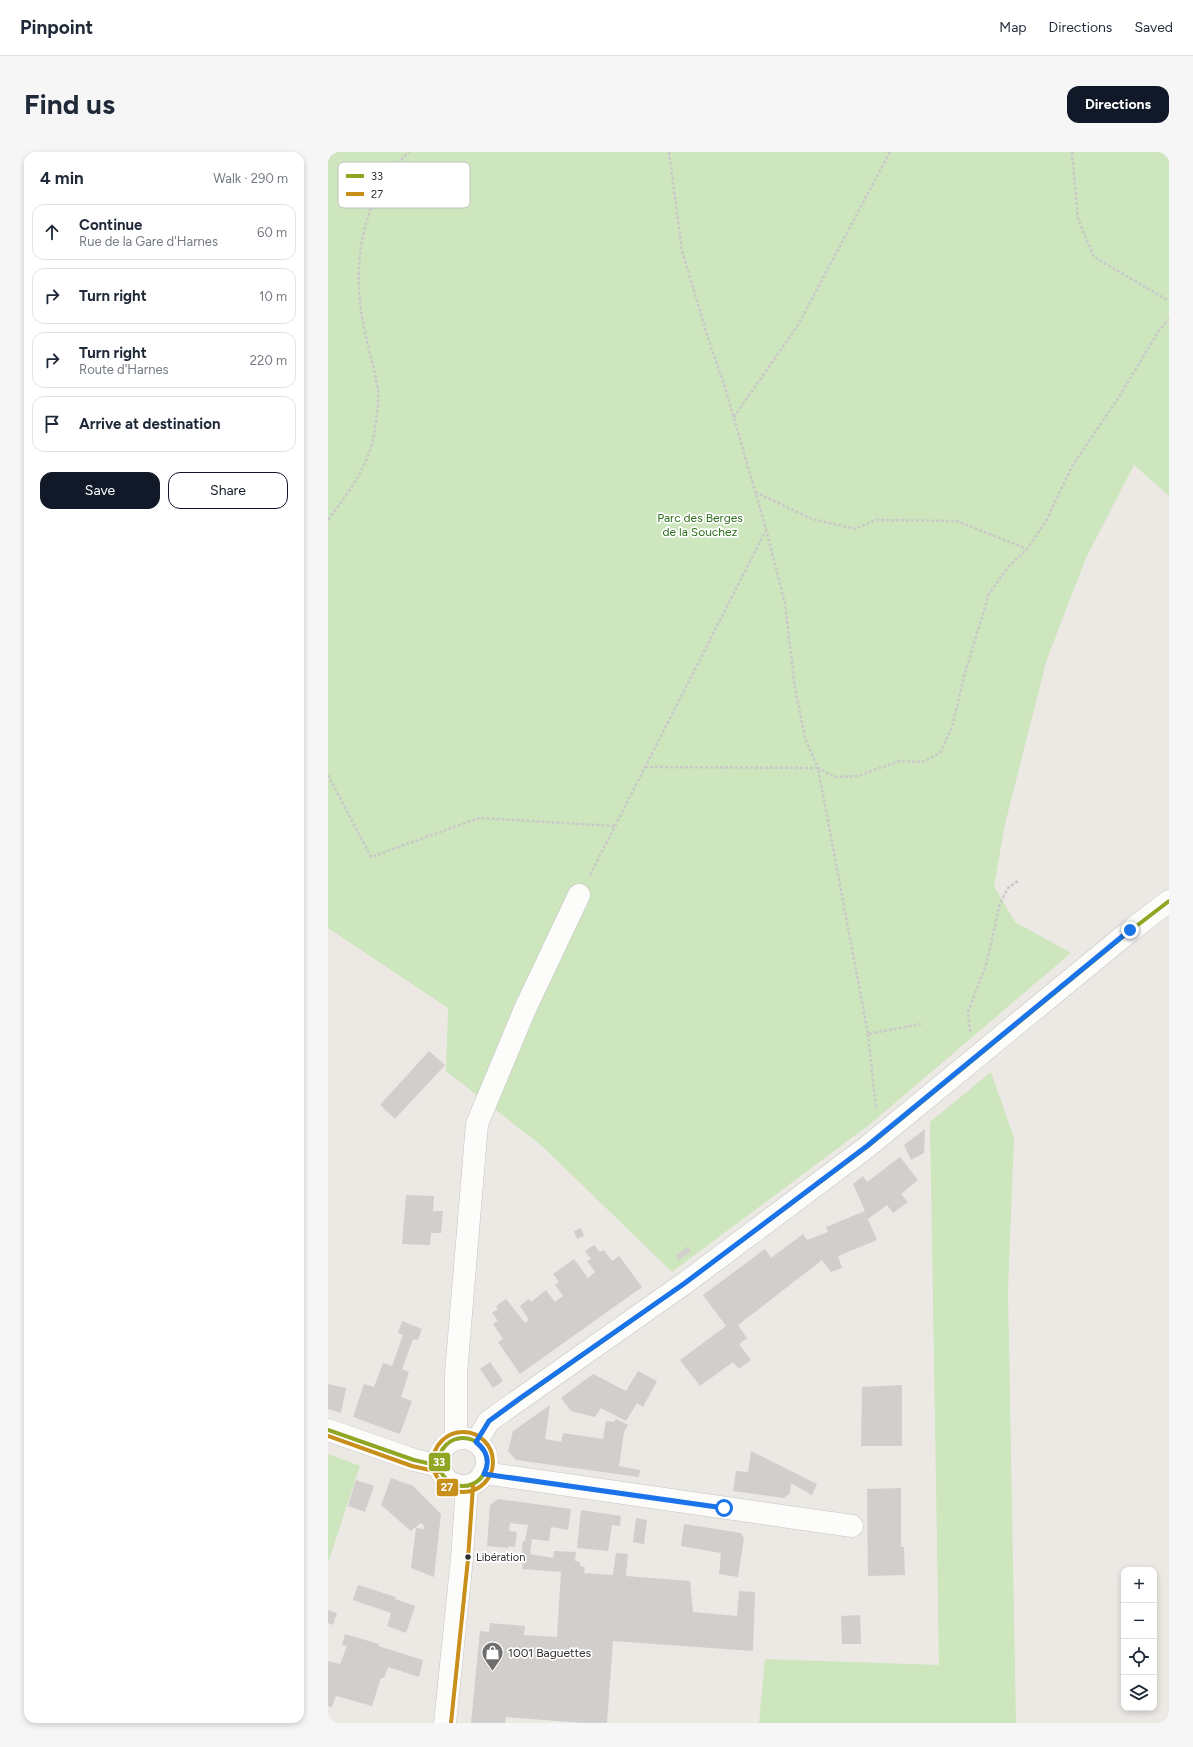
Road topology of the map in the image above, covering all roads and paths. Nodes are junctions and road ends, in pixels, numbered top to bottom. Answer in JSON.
{"nodes":[{"id":1,"x":409,"y":152,"type":"edge"},
{"id":2,"x":669,"y":152,"type":"edge"},
{"id":3,"x":890,"y":152,"type":"edge"},
{"id":4,"x":1072,"y":152,"type":"edge"},
{"id":5,"x":399,"y":162,"type":"edge"},
{"id":6,"x":372,"y":208,"type":"edge"},
{"id":7,"x":1169,"y":301,"type":"edge"},
{"id":8,"x":1169,"y":319,"type":"edge"},
{"id":9,"x":734,"y":417,"type":"junction"},
{"id":10,"x":755,"y":492,"type":"junction"},
{"id":11,"x":328,"y":520,"type":"edge"},
{"id":12,"x":766,"y":529,"type":"junction"},
{"id":13,"x":1027,"y":549,"type":"junction"},
{"id":14,"x":645,"y":767,"type":"junction"},
{"id":15,"x":818,"y":768,"type":"junction"},
{"id":16,"x":328,"y":775,"type":"edge"},
{"id":17,"x":615,"y":826,"type":"junction"},
{"id":18,"x":1018,"y":880,"type":"dead end"},
{"id":19,"x":579,"y":895,"type":"joint"},
{"id":20,"x":1169,"y":901,"type":"edge"},
{"id":21,"x":921,"y":1024,"type":"dead end"},
{"id":22,"x":868,"y":1034,"type":"junction"},
{"id":23,"x":976,"y":1058,"type":"junction"},
{"id":24,"x":879,"y":1136,"type":"junction"},
{"id":25,"x":328,"y":1430,"type":"edge"},
{"id":26,"x":466,"y":1441,"type":"junction"},
{"id":27,"x":440,"y":1466,"type":"junction"},
{"id":28,"x":476,"y":1480,"type":"junction"},
{"id":29,"x":852,"y":1526,"type":"dead end"},
{"id":30,"x":445,"y":1723,"type":"edge"}],
"edges":[{"from":1,"to":5,"type":"path"},
{"from":2,"to":9,"type":"path"},
{"from":3,"to":9,"type":"path"},
{"from":4,"to":7,"type":"path"},
{"from":6,"to":11,"type":"path"},
{"from":8,"to":13,"type":"path"},
{"from":9,"to":10,"type":"path"},
{"from":10,"to":12,"type":"path"},
{"from":10,"to":13,"type":"path"},
{"from":12,"to":14,"type":"path"},
{"from":12,"to":15,"type":"path"},
{"from":13,"to":15,"type":"path"},
{"from":14,"to":15,"type":"path"},
{"from":14,"to":17,"type":"path"},
{"from":15,"to":22,"type":"path"},
{"from":16,"to":17,"type":"path"},
{"from":17,"to":19,"type":"path"},
{"from":18,"to":23,"type":"path"},
{"from":19,"to":26,"type":"main road"},
{"from":20,"to":23,"type":"main road"},
{"from":21,"to":22,"type":"path"},
{"from":22,"to":24,"type":"path"},
{"from":23,"to":24,"type":"main road"},
{"from":24,"to":26,"type":"main road"},
{"from":25,"to":27,"type":"main road"},
{"from":26,"to":27,"type":"main road"},
{"from":26,"to":28,"type":"main road"},
{"from":27,"to":28,"type":"main road"},
{"from":28,"to":29,"type":"main road"},
{"from":28,"to":30,"type":"main road"}]}
